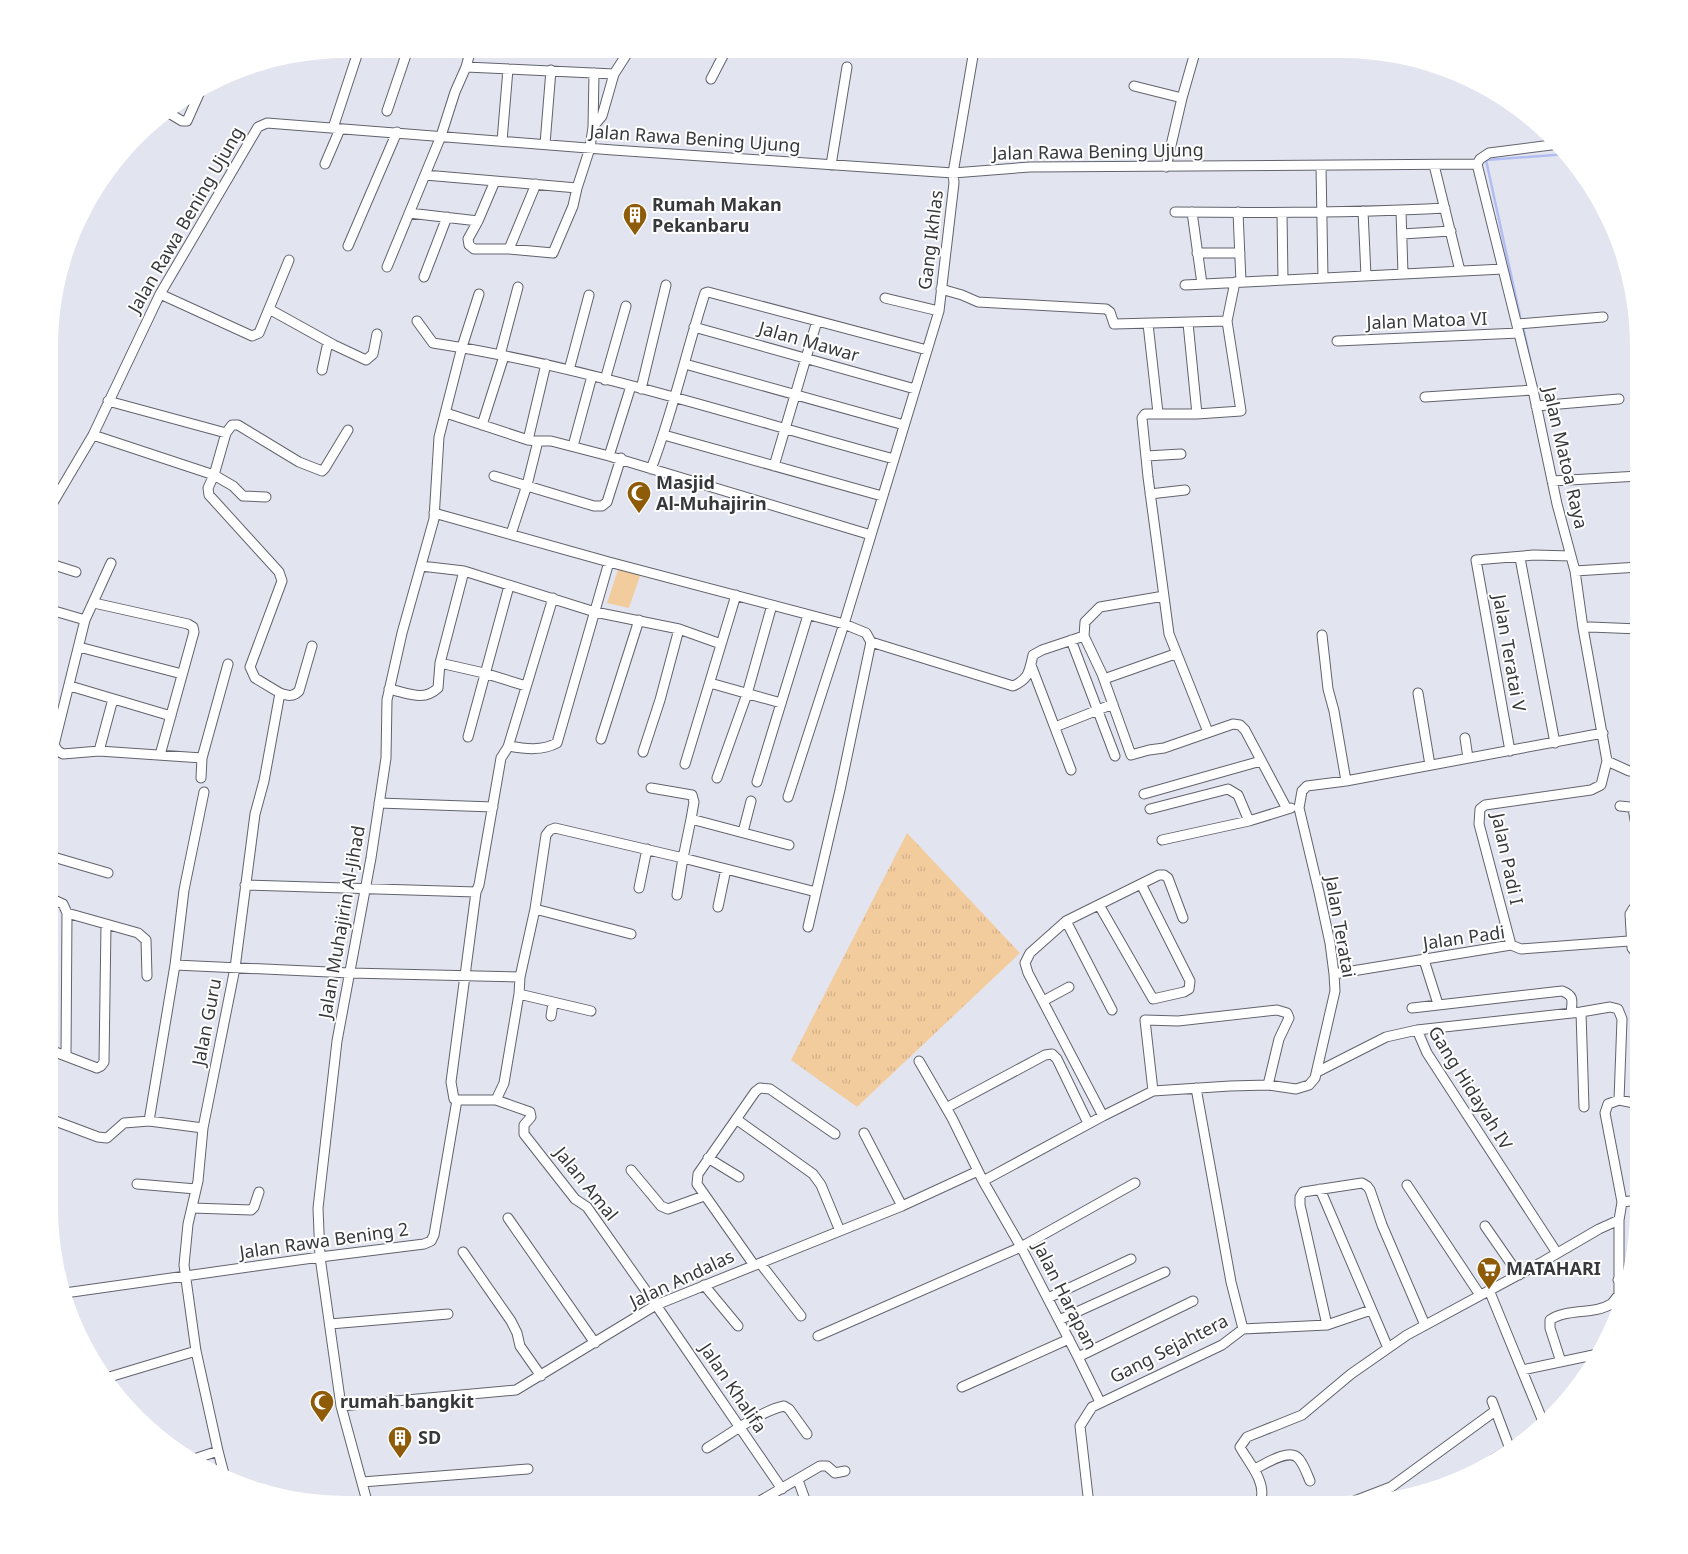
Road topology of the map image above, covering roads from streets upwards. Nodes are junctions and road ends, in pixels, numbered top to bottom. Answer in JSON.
{"nodes":[{"id":1,"x":356,"y":58,"type":"edge"},
{"id":2,"x":405,"y":58,"type":"edge"},
{"id":3,"x":468,"y":58,"type":"edge"},
{"id":4,"x":624,"y":58,"type":"edge"},
{"id":5,"x":721,"y":58,"type":"edge"},
{"id":6,"x":973,"y":58,"type":"edge"},
{"id":7,"x":1191,"y":58,"type":"edge"},
{"id":8,"x":466,"y":67,"type":"junction"},
{"id":9,"x":847,"y":67,"type":"dead end"},
{"id":10,"x":508,"y":69,"type":"junction"},
{"id":11,"x":550,"y":70,"type":"junction"},
{"id":12,"x":594,"y":73,"type":"junction"},
{"id":13,"x":614,"y":74,"type":"junction"},
{"id":14,"x":711,"y":79,"type":"dead end"},
{"id":15,"x":1134,"y":86,"type":"dead end"},
{"id":16,"x":198,"y":98,"type":"edge"},
{"id":17,"x":1182,"y":98,"type":"junction"},
{"id":18,"x":387,"y":111,"type":"dead end"},
{"id":19,"x":173,"y":115,"type":"edge"},
{"id":20,"x":593,"y":127,"type":"junction"},
{"id":21,"x":336,"y":128,"type":"junction"},
{"id":22,"x":397,"y":132,"type":"junction"},
{"id":23,"x":441,"y":136,"type":"junction"},
{"id":24,"x":502,"y":141,"type":"junction"},
{"id":25,"x":545,"y":144,"type":"junction"},
{"id":26,"x":1549,"y":145,"type":"edge"},
{"id":27,"x":590,"y":148,"type":"junction"},
{"id":28,"x":325,"y":164,"type":"dead end"},
{"id":29,"x":1434,"y":164,"type":"junction"},
{"id":30,"x":1477,"y":164,"type":"junction"},
{"id":31,"x":831,"y":165,"type":"junction"},
{"id":32,"x":1321,"y":166,"type":"junction"},
{"id":33,"x":1166,"y":167,"type":"junction"},
{"id":34,"x":953,"y":173,"type":"junction"},
{"id":35,"x":425,"y":175,"type":"junction"},
{"id":36,"x":494,"y":181,"type":"junction"},
{"id":37,"x":536,"y":184,"type":"junction"},
{"id":38,"x":577,"y":188,"type":"junction"},
{"id":39,"x":1445,"y":208,"type":"junction"},
{"id":40,"x":1362,"y":211,"type":"junction"},
{"id":41,"x":1401,"y":211,"type":"junction"},
{"id":42,"x":1175,"y":212,"type":"dead end"},
{"id":43,"x":1192,"y":212,"type":"junction"},
{"id":44,"x":1238,"y":212,"type":"junction"},
{"id":45,"x":1322,"y":212,"type":"junction"},
{"id":46,"x":409,"y":213,"type":"junction"},
{"id":47,"x":1282,"y":213,"type":"junction"},
{"id":48,"x":447,"y":217,"type":"junction"},
{"id":49,"x":478,"y":221,"type":"junction"},
{"id":50,"x":1451,"y":232,"type":"junction"},
{"id":51,"x":1402,"y":234,"type":"junction"},
{"id":52,"x":348,"y":246,"type":"dead end"},
{"id":53,"x":509,"y":249,"type":"junction"},
{"id":54,"x":1197,"y":253,"type":"junction"},
{"id":55,"x":1240,"y":253,"type":"junction"},
{"id":56,"x":288,"y":260,"type":"dead end"},
{"id":57,"x":387,"y":267,"type":"dead end"},
{"id":58,"x":1503,"y":269,"type":"junction"},
{"id":59,"x":1460,"y":271,"type":"junction"},
{"id":60,"x":1403,"y":274,"type":"junction"},
{"id":61,"x":1366,"y":276,"type":"junction"},
{"id":62,"x":424,"y":277,"type":"dead end"},
{"id":63,"x":1323,"y":278,"type":"junction"},
{"id":64,"x":1283,"y":280,"type":"junction"},
{"id":65,"x":1238,"y":282,"type":"junction"},
{"id":66,"x":1202,"y":284,"type":"junction"},
{"id":67,"x":1186,"y":285,"type":"dead end"},
{"id":68,"x":666,"y":286,"type":"dead end"},
{"id":69,"x":518,"y":287,"type":"dead end"},
{"id":70,"x":941,"y":289,"type":"junction"},
{"id":71,"x":160,"y":294,"type":"junction"},
{"id":72,"x":479,"y":294,"type":"dead end"},
{"id":73,"x":589,"y":295,"type":"dead end"},
{"id":74,"x":885,"y":298,"type":"dead end"},
{"id":75,"x":626,"y":306,"type":"dead end"},
{"id":76,"x":269,"y":309,"type":"junction"},
{"id":77,"x":939,"y":311,"type":"junction"},
{"id":78,"x":1603,"y":317,"type":"dead end"},
{"id":79,"x":416,"y":321,"type":"dead end"},
{"id":80,"x":817,"y":321,"type":"junction"},
{"id":81,"x":1227,"y":321,"type":"junction"},
{"id":82,"x":1188,"y":323,"type":"junction"},
{"id":83,"x":1148,"y":324,"type":"junction"},
{"id":84,"x":694,"y":327,"type":"junction"},
{"id":85,"x":1518,"y":329,"type":"junction"},
{"id":86,"x":377,"y":334,"type":"dead end"},
{"id":87,"x":1337,"y":341,"type":"dead end"},
{"id":88,"x":328,"y":342,"type":"junction"},
{"id":89,"x":462,"y":347,"type":"junction"},
{"id":90,"x":927,"y":350,"type":"junction"},
{"id":91,"x":502,"y":356,"type":"junction"},
{"id":92,"x":806,"y":358,"type":"junction"},
{"id":93,"x":546,"y":364,"type":"junction"},
{"id":94,"x":685,"y":364,"type":"junction"},
{"id":95,"x":322,"y":370,"type":"dead end"},
{"id":96,"x":569,"y":370,"type":"junction"},
{"id":97,"x":592,"y":376,"type":"junction"},
{"id":98,"x":605,"y":380,"type":"junction"},
{"id":99,"x":630,"y":386,"type":"junction"},
{"id":100,"x":641,"y":389,"type":"junction"},
{"id":101,"x":915,"y":389,"type":"junction"},
{"id":102,"x":1533,"y":390,"type":"junction"},
{"id":103,"x":795,"y":394,"type":"junction"},
{"id":104,"x":674,"y":397,"type":"junction"},
{"id":105,"x":1425,"y":397,"type":"dead end"},
{"id":106,"x":1619,"y":399,"type":"dead end"},
{"id":107,"x":108,"y":401,"type":"junction"},
{"id":108,"x":1536,"y":406,"type":"junction"},
{"id":109,"x":446,"y":413,"type":"junction"},
{"id":110,"x":1158,"y":413,"type":"junction"},
{"id":111,"x":1197,"y":414,"type":"junction"},
{"id":112,"x":482,"y":425,"type":"junction"},
{"id":113,"x":904,"y":425,"type":"junction"},
{"id":114,"x":348,"y":430,"type":"dead end"},
{"id":115,"x":785,"y":430,"type":"junction"},
{"id":116,"x":226,"y":433,"type":"junction"},
{"id":117,"x":93,"y":435,"type":"junction"},
{"id":118,"x":664,"y":435,"type":"junction"},
{"id":119,"x":528,"y":440,"type":"junction"},
{"id":120,"x":538,"y":441,"type":"junction"},
{"id":121,"x":573,"y":446,"type":"junction"},
{"id":122,"x":1181,"y":454,"type":"dead end"},
{"id":123,"x":609,"y":456,"type":"junction"},
{"id":124,"x":1146,"y":456,"type":"junction"},
{"id":125,"x":621,"y":458,"type":"junction"},
{"id":126,"x":894,"y":459,"type":"junction"},
{"id":127,"x":774,"y":466,"type":"junction"},
{"id":128,"x":651,"y":469,"type":"junction"},
{"id":129,"x":214,"y":475,"type":"junction"},
{"id":130,"x":494,"y":476,"type":"dead end"},
{"id":131,"x":1630,"y":477,"type":"edge"},
{"id":132,"x":1552,"y":481,"type":"junction"},
{"id":133,"x":527,"y":485,"type":"junction"},
{"id":134,"x":1185,"y":490,"type":"dead end"},
{"id":135,"x":58,"y":494,"type":"edge"},
{"id":136,"x":1150,"y":494,"type":"junction"},
{"id":137,"x":882,"y":496,"type":"junction"},
{"id":138,"x":266,"y":497,"type":"dead end"},
{"id":139,"x":434,"y":513,"type":"junction"},
{"id":140,"x":511,"y":534,"type":"junction"},
{"id":141,"x":871,"y":535,"type":"junction"},
{"id":142,"x":1571,"y":556,"type":"junction"},
{"id":143,"x":1520,"y":558,"type":"junction"},
{"id":144,"x":609,"y":562,"type":"junction"},
{"id":145,"x":111,"y":563,"type":"dead end"},
{"id":146,"x":58,"y":566,"type":"edge"},
{"id":147,"x":421,"y":566,"type":"junction"},
{"id":148,"x":1630,"y":567,"type":"edge"},
{"id":149,"x":464,"y":571,"type":"junction"},
{"id":150,"x":1574,"y":571,"type":"junction"},
{"id":151,"x":76,"y":572,"type":"dead end"},
{"id":152,"x":509,"y":586,"type":"junction"},
{"id":153,"x":736,"y":595,"type":"junction"},
{"id":154,"x":1164,"y":596,"type":"junction"},
{"id":155,"x":553,"y":598,"type":"junction"},
{"id":156,"x":94,"y":603,"type":"junction"},
{"id":157,"x":772,"y":605,"type":"junction"},
{"id":158,"x":58,"y":612,"type":"edge"},
{"id":159,"x":595,"y":612,"type":"junction"},
{"id":160,"x":808,"y":615,"type":"junction"},
{"id":161,"x":85,"y":620,"type":"junction"},
{"id":162,"x":639,"y":620,"type":"junction"},
{"id":163,"x":844,"y":624,"type":"junction"},
{"id":164,"x":1583,"y":628,"type":"junction"},
{"id":165,"x":1630,"y":628,"type":"edge"},
{"id":166,"x":679,"y":629,"type":"junction"},
{"id":167,"x":1322,"y":635,"type":"dead end"},
{"id":168,"x":1084,"y":636,"type":"junction"},
{"id":169,"x":1071,"y":640,"type":"junction"},
{"id":170,"x":871,"y":642,"type":"junction"},
{"id":171,"x":721,"y":644,"type":"junction"},
{"id":172,"x":312,"y":646,"type":"dead end"},
{"id":173,"x":79,"y":647,"type":"junction"},
{"id":174,"x":1175,"y":654,"type":"junction"},
{"id":175,"x":440,"y":663,"type":"junction"},
{"id":176,"x":228,"y":664,"type":"dead end"},
{"id":177,"x":1030,"y":665,"type":"junction"},
{"id":178,"x":484,"y":673,"type":"junction"},
{"id":179,"x":182,"y":674,"type":"junction"},
{"id":180,"x":1104,"y":679,"type":"junction"},
{"id":181,"x":710,"y":683,"type":"junction"},
{"id":182,"x":70,"y":686,"type":"junction"},
{"id":183,"x":526,"y":686,"type":"junction"},
{"id":184,"x":389,"y":689,"type":"junction"},
{"id":185,"x":280,"y":693,"type":"junction"},
{"id":186,"x":1418,"y":693,"type":"dead end"},
{"id":187,"x":747,"y":694,"type":"junction"},
{"id":188,"x":113,"y":699,"type":"junction"},
{"id":189,"x":781,"y":703,"type":"junction"},
{"id":190,"x":1113,"y":704,"type":"junction"},
{"id":191,"x":1098,"y":710,"type":"junction"},
{"id":192,"x":171,"y":716,"type":"junction"},
{"id":193,"x":1055,"y":727,"type":"junction"},
{"id":194,"x":58,"y":730,"type":"edge"},
{"id":195,"x":1208,"y":732,"type":"junction"},
{"id":196,"x":1603,"y":733,"type":"junction"},
{"id":197,"x":468,"y":737,"type":"dead end"},
{"id":198,"x":1465,"y":738,"type":"dead end"},
{"id":199,"x":601,"y":739,"type":"dead end"},
{"id":200,"x":1554,"y":743,"type":"junction"},
{"id":201,"x":509,"y":746,"type":"junction"},
{"id":202,"x":58,"y":751,"type":"edge"},
{"id":203,"x":99,"y":751,"type":"junction"},
{"id":204,"x":1510,"y":751,"type":"junction"},
{"id":205,"x":644,"y":752,"type":"dead end"},
{"id":206,"x":160,"y":755,"type":"junction"},
{"id":207,"x":1115,"y":756,"type":"dead end"},
{"id":208,"x":202,"y":758,"type":"junction"},
{"id":209,"x":1468,"y":758,"type":"junction"},
{"id":210,"x":1261,"y":761,"type":"junction"},
{"id":211,"x":1607,"y":761,"type":"junction"},
{"id":212,"x":685,"y":764,"type":"dead end"},
{"id":213,"x":1430,"y":765,"type":"junction"},
{"id":214,"x":1071,"y":770,"type":"dead end"},
{"id":215,"x":1630,"y":771,"type":"edge"},
{"id":216,"x":201,"y":778,"type":"dead end"},
{"id":217,"x":717,"y":778,"type":"dead end"},
{"id":218,"x":1346,"y":781,"type":"junction"},
{"id":219,"x":757,"y":782,"type":"dead end"},
{"id":220,"x":651,"y":788,"type":"dead end"},
{"id":221,"x":204,"y":792,"type":"dead end"},
{"id":222,"x":1144,"y":794,"type":"dead end"},
{"id":223,"x":788,"y":797,"type":"dead end"},
{"id":224,"x":751,"y":802,"type":"dead end"},
{"id":225,"x":379,"y":803,"type":"junction"},
{"id":226,"x":493,"y":806,"type":"junction"},
{"id":227,"x":1620,"y":806,"type":"dead end"},
{"id":228,"x":1630,"y":807,"type":"edge"},
{"id":229,"x":1298,"y":808,"type":"junction"},
{"id":230,"x":1150,"y":809,"type":"dead end"},
{"id":231,"x":1287,"y":809,"type":"junction"},
{"id":232,"x":691,"y":819,"type":"junction"},
{"id":233,"x":1248,"y":821,"type":"junction"},
{"id":234,"x":743,"y":832,"type":"junction"},
{"id":235,"x":1162,"y":840,"type":"dead end"},
{"id":236,"x":789,"y":845,"type":"dead end"},
{"id":237,"x":648,"y":849,"type":"junction"},
{"id":238,"x":58,"y":858,"type":"edge"},
{"id":239,"x":683,"y":858,"type":"junction"},
{"id":240,"x":726,"y":869,"type":"junction"},
{"id":241,"x":108,"y":873,"type":"dead end"},
{"id":242,"x":1142,"y":884,"type":"junction"},
{"id":243,"x":245,"y":885,"type":"junction"},
{"id":244,"x":640,"y":888,"type":"dead end"},
{"id":245,"x":365,"y":889,"type":"junction"},
{"id":246,"x":476,"y":892,"type":"junction"},
{"id":247,"x":816,"y":892,"type":"junction"},
{"id":248,"x":677,"y":895,"type":"dead end"},
{"id":249,"x":58,"y":902,"type":"edge"},
{"id":250,"x":1099,"y":905,"type":"junction"},
{"id":251,"x":718,"y":907,"type":"dead end"},
{"id":252,"x":535,"y":909,"type":"junction"},
{"id":253,"x":67,"y":913,"type":"junction"},
{"id":254,"x":1183,"y":918,"type":"dead end"},
{"id":255,"x":1066,"y":921,"type":"junction"},
{"id":256,"x":106,"y":925,"type":"junction"},
{"id":257,"x":808,"y":927,"type":"dead end"},
{"id":258,"x":631,"y":934,"type":"dead end"},
{"id":259,"x":1629,"y":941,"type":"dead end"},
{"id":260,"x":1510,"y":945,"type":"junction"},
{"id":261,"x":1424,"y":960,"type":"junction"},
{"id":262,"x":175,"y":965,"type":"junction"},
{"id":263,"x":234,"y":968,"type":"junction"},
{"id":264,"x":350,"y":973,"type":"junction"},
{"id":265,"x":1334,"y":974,"type":"junction"},
{"id":266,"x":147,"y":976,"type":"dead end"},
{"id":267,"x":466,"y":976,"type":"junction"},
{"id":268,"x":520,"y":978,"type":"junction"},
{"id":269,"x":1069,"y":987,"type":"dead end"},
{"id":270,"x":519,"y":994,"type":"junction"},
{"id":271,"x":1043,"y":1001,"type":"junction"},
{"id":272,"x":553,"y":1003,"type":"junction"},
{"id":273,"x":1438,"y":1004,"type":"junction"},
{"id":274,"x":1412,"y":1008,"type":"dead end"},
{"id":275,"x":1112,"y":1010,"type":"dead end"},
{"id":276,"x":590,"y":1011,"type":"dead end"},
{"id":277,"x":1576,"y":1013,"type":"junction"},
{"id":278,"x":551,"y":1016,"type":"dead end"},
{"id":279,"x":1417,"y":1030,"type":"junction"},
{"id":280,"x":58,"y":1053,"type":"edge"},
{"id":281,"x":66,"y":1056,"type":"junction"},
{"id":282,"x":919,"y":1061,"type":"dead end"},
{"id":283,"x":1317,"y":1072,"type":"junction"},
{"id":284,"x":1268,"y":1085,"type":"junction"},
{"id":285,"x":1196,"y":1088,"type":"junction"},
{"id":286,"x":1153,"y":1091,"type":"junction"},
{"id":287,"x":457,"y":1100,"type":"junction"},
{"id":288,"x":496,"y":1100,"type":"junction"},
{"id":289,"x":1619,"y":1100,"type":"junction"},
{"id":290,"x":1630,"y":1102,"type":"edge"},
{"id":291,"x":1584,"y":1107,"type":"dead end"},
{"id":292,"x":946,"y":1108,"type":"junction"},
{"id":293,"x":1102,"y":1116,"type":"junction"},
{"id":294,"x":149,"y":1120,"type":"junction"},
{"id":295,"x":736,"y":1120,"type":"junction"},
{"id":296,"x":58,"y":1122,"type":"edge"},
{"id":297,"x":1088,"y":1123,"type":"junction"},
{"id":298,"x":203,"y":1128,"type":"junction"},
{"id":299,"x":864,"y":1133,"type":"dead end"},
{"id":300,"x":836,"y":1134,"type":"dead end"},
{"id":301,"x":708,"y":1158,"type":"junction"},
{"id":302,"x":631,"y":1170,"type":"dead end"},
{"id":303,"x":978,"y":1171,"type":"junction"},
{"id":304,"x":739,"y":1177,"type":"dead end"},
{"id":305,"x":983,"y":1181,"type":"junction"},
{"id":306,"x":1135,"y":1183,"type":"dead end"},
{"id":307,"x":137,"y":1184,"type":"dead end"},
{"id":308,"x":1407,"y":1185,"type":"dead end"},
{"id":309,"x":196,"y":1188,"type":"junction"},
{"id":310,"x":1320,"y":1189,"type":"junction"},
{"id":311,"x":259,"y":1192,"type":"dead end"},
{"id":312,"x":704,"y":1196,"type":"junction"},
{"id":313,"x":1630,"y":1201,"type":"edge"},
{"id":314,"x":1622,"y":1202,"type":"junction"},
{"id":315,"x":902,"y":1206,"type":"junction"},
{"id":316,"x":192,"y":1208,"type":"junction"},
{"id":317,"x":508,"y":1218,"type":"dead end"},
{"id":318,"x":1619,"y":1220,"type":"junction"},
{"id":319,"x":1485,"y":1226,"type":"dead end"},
{"id":320,"x":840,"y":1231,"type":"junction"},
{"id":321,"x":1022,"y":1247,"type":"junction"},
{"id":322,"x":463,"y":1252,"type":"dead end"},
{"id":323,"x":1557,"y":1254,"type":"junction"},
{"id":324,"x":320,"y":1257,"type":"junction"},
{"id":325,"x":1131,"y":1259,"type":"dead end"},
{"id":326,"x":757,"y":1264,"type":"junction"},
{"id":327,"x":1165,"y":1272,"type":"dead end"},
{"id":328,"x":1518,"y":1274,"type":"junction"},
{"id":329,"x":185,"y":1277,"type":"junction"},
{"id":330,"x":1618,"y":1280,"type":"junction"},
{"id":331,"x":1622,"y":1281,"type":"edge"},
{"id":332,"x":704,"y":1285,"type":"junction"},
{"id":333,"x":1489,"y":1290,"type":"junction"},
{"id":334,"x":1619,"y":1290,"type":"edge"},
{"id":335,"x":70,"y":1292,"type":"edge"},
{"id":336,"x":1480,"y":1295,"type":"junction"},
{"id":337,"x":1048,"y":1298,"type":"junction"},
{"id":338,"x":1616,"y":1298,"type":"edge"},
{"id":339,"x":1193,"y":1300,"type":"dead end"},
{"id":340,"x":656,"y":1305,"type":"junction"},
{"id":341,"x":1371,"y":1310,"type":"junction"},
{"id":342,"x":448,"y":1314,"type":"dead end"},
{"id":343,"x":801,"y":1316,"type":"dead end"},
{"id":344,"x":1059,"y":1320,"type":"junction"},
{"id":345,"x":330,"y":1324,"type":"junction"},
{"id":346,"x":1327,"y":1325,"type":"junction"},
{"id":347,"x":1425,"y":1325,"type":"junction"},
{"id":348,"x":738,"y":1326,"type":"dead end"},
{"id":349,"x":1243,"y":1329,"type":"junction"},
{"id":350,"x":818,"y":1336,"type":"dead end"},
{"id":351,"x":1069,"y":1339,"type":"junction"},
{"id":352,"x":595,"y":1343,"type":"junction"},
{"id":353,"x":1388,"y":1348,"type":"junction"},
{"id":354,"x":196,"y":1351,"type":"junction"},
{"id":355,"x":1590,"y":1356,"type":"edge"},
{"id":356,"x":1078,"y":1357,"type":"junction"},
{"id":357,"x":1562,"y":1362,"type":"junction"},
{"id":358,"x":1522,"y":1370,"type":"junction"},
{"id":359,"x":111,"y":1376,"type":"edge"},
{"id":360,"x":541,"y":1376,"type":"junction"},
{"id":361,"x":962,"y":1387,"type":"dead end"},
{"id":362,"x":1492,"y":1401,"type":"dead end"},
{"id":363,"x":1100,"y":1402,"type":"junction"},
{"id":364,"x":341,"y":1406,"type":"junction"},
{"id":365,"x":1495,"y":1411,"type":"junction"},
{"id":366,"x":1541,"y":1417,"type":"edge"},
{"id":367,"x":740,"y":1427,"type":"junction"},
{"id":368,"x":806,"y":1434,"type":"dead end"},
{"id":369,"x":1508,"y":1444,"type":"edge"},
{"id":370,"x":707,"y":1448,"type":"dead end"},
{"id":371,"x":218,"y":1451,"type":"junction"},
{"id":372,"x":200,"y":1457,"type":"edge"},
{"id":373,"x":223,"y":1469,"type":"edge"},
{"id":374,"x":528,"y":1469,"type":"dead end"},
{"id":375,"x":1255,"y":1469,"type":"junction"},
{"id":376,"x":845,"y":1471,"type":"dead end"},
{"id":377,"x":798,"y":1480,"type":"junction"},
{"id":378,"x":1310,"y":1481,"type":"dead end"},
{"id":379,"x":362,"y":1482,"type":"junction"},
{"id":380,"x":782,"y":1489,"type":"junction"},
{"id":381,"x":1370,"y":1495,"type":"edge"},
{"id":382,"x":366,"y":1496,"type":"edge"},
{"id":383,"x":769,"y":1496,"type":"edge"},
{"id":384,"x":804,"y":1496,"type":"edge"},
{"id":385,"x":1088,"y":1496,"type":"edge"},
{"id":386,"x":1261,"y":1496,"type":"edge"}],
"edges":[{"from":1,"to":21,"type":"street"},
{"from":2,"to":18,"type":"street"},
{"from":3,"to":8,"type":"street"},
{"from":4,"to":13,"type":"street"},
{"from":5,"to":14,"type":"street"},
{"from":6,"to":34,"type":"street","name":"Gang Ikhlas"},
{"from":7,"to":17,"type":"street"},
{"from":8,"to":10,"type":"street"},
{"from":8,"to":23,"type":"street"},
{"from":9,"to":31,"type":"street"},
{"from":10,"to":11,"type":"street"},
{"from":10,"to":24,"type":"street"},
{"from":11,"to":12,"type":"street"},
{"from":11,"to":25,"type":"street"},
{"from":12,"to":13,"type":"street"},
{"from":12,"to":20,"type":"street"},
{"from":13,"to":20,"type":"street"},
{"from":15,"to":17,"type":"street"},
{"from":16,"to":19,"type":"street"},
{"from":17,"to":33,"type":"street"},
{"from":20,"to":27,"type":"street"},
{"from":21,"to":22,"type":"street","name":"Jalan Rawa Bening Ujung"},
{"from":21,"to":28,"type":"street"},
{"from":21,"to":71,"type":"street","name":"Jalan Rawa Bening Ujung"},
{"from":22,"to":23,"type":"street","name":"Jalan Rawa Bening Ujung"},
{"from":22,"to":52,"type":"street"},
{"from":23,"to":24,"type":"street","name":"Jalan Rawa Bening Ujung"},
{"from":23,"to":35,"type":"street"},
{"from":24,"to":25,"type":"street","name":"Jalan Rawa Bening Ujung"},
{"from":25,"to":27,"type":"street","name":"Jalan Rawa Bening Ujung"},
{"from":26,"to":30,"type":"street"},
{"from":27,"to":31,"type":"street","name":"Jalan Rawa Bening Ujung"},
{"from":27,"to":38,"type":"street"},
{"from":29,"to":30,"type":"street","name":"Jalan Rawa Bening Ujung"},
{"from":29,"to":32,"type":"street","name":"Jalan Rawa Bening Ujung"},
{"from":29,"to":39,"type":"street"},
{"from":30,"to":58,"type":"street","name":"Jalan Matoa Raya"},
{"from":31,"to":34,"type":"street","name":"Jalan Rawa Bening Ujung"},
{"from":32,"to":33,"type":"street","name":"Jalan Rawa Bening Ujung"},
{"from":32,"to":45,"type":"street"},
{"from":33,"to":34,"type":"street","name":"Jalan Rawa Bening Ujung"},
{"from":34,"to":70,"type":"street","name":"Gang Ikhlas"},
{"from":35,"to":36,"type":"street"},
{"from":35,"to":46,"type":"street"},
{"from":36,"to":37,"type":"street"},
{"from":36,"to":49,"type":"street"},
{"from":37,"to":38,"type":"street"},
{"from":37,"to":53,"type":"street"},
{"from":38,"to":53,"type":"street"},
{"from":39,"to":41,"type":"street"},
{"from":39,"to":50,"type":"street"},
{"from":40,"to":41,"type":"street"},
{"from":40,"to":45,"type":"street"},
{"from":40,"to":61,"type":"street"},
{"from":41,"to":51,"type":"street"},
{"from":42,"to":43,"type":"street"},
{"from":43,"to":44,"type":"street"},
{"from":43,"to":54,"type":"street"},
{"from":44,"to":47,"type":"street"},
{"from":44,"to":55,"type":"street"},
{"from":45,"to":47,"type":"street"},
{"from":45,"to":63,"type":"street"},
{"from":46,"to":48,"type":"street"},
{"from":46,"to":57,"type":"street"},
{"from":47,"to":64,"type":"street"},
{"from":48,"to":49,"type":"street"},
{"from":48,"to":62,"type":"street"},
{"from":49,"to":53,"type":"street"},
{"from":50,"to":51,"type":"street"},
{"from":50,"to":59,"type":"street"},
{"from":51,"to":60,"type":"street"},
{"from":54,"to":55,"type":"street"},
{"from":54,"to":66,"type":"street"},
{"from":55,"to":65,"type":"street"},
{"from":56,"to":76,"type":"street"},
{"from":58,"to":59,"type":"street"},
{"from":58,"to":85,"type":"street","name":"Jalan Matoa Raya"},
{"from":59,"to":60,"type":"street"},
{"from":60,"to":61,"type":"street"},
{"from":61,"to":63,"type":"street"},
{"from":63,"to":64,"type":"street"},
{"from":64,"to":65,"type":"street"},
{"from":65,"to":66,"type":"street"},
{"from":65,"to":81,"type":"street"},
{"from":66,"to":67,"type":"street"},
{"from":68,"to":100,"type":"street"},
{"from":69,"to":91,"type":"street"},
{"from":70,"to":77,"type":"street","name":"Gang Ikhlas"},
{"from":70,"to":83,"type":"street"},
{"from":71,"to":76,"type":"street"},
{"from":71,"to":107,"type":"street","name":"Jalan Rawa Bening Ujung"},
{"from":72,"to":89,"type":"street","name":"Jalan Muhajirin Al-Jihad"},
{"from":73,"to":96,"type":"street"},
{"from":74,"to":77,"type":"street"},
{"from":75,"to":98,"type":"street"},
{"from":76,"to":88,"type":"street"},
{"from":77,"to":90,"type":"street","name":"Gang Ikhlas"},
{"from":78,"to":85,"type":"street","name":"Jalan Matoa VI"},
{"from":79,"to":89,"type":"street"},
{"from":80,"to":84,"type":"street"},
{"from":80,"to":90,"type":"street"},
{"from":80,"to":92,"type":"street"},
{"from":81,"to":82,"type":"street"},
{"from":81,"to":111,"type":"street"},
{"from":82,"to":83,"type":"street"},
{"from":82,"to":111,"type":"street"},
{"from":83,"to":110,"type":"street"},
{"from":84,"to":92,"type":"street","name":"Jalan Mawar"},
{"from":84,"to":94,"type":"street"},
{"from":85,"to":87,"type":"street","name":"Jalan Matoa VI"},
{"from":85,"to":102,"type":"street","name":"Jalan Matoa Raya"},
{"from":86,"to":88,"type":"street"},
{"from":88,"to":95,"type":"street"},
{"from":89,"to":91,"type":"street"},
{"from":89,"to":109,"type":"street","name":"Jalan Muhajirin Al-Jihad"},
{"from":90,"to":101,"type":"street","name":"Gang Ikhlas"},
{"from":91,"to":93,"type":"street"},
{"from":91,"to":112,"type":"street"},
{"from":92,"to":101,"type":"street","name":"Jalan Mawar"},
{"from":92,"to":103,"type":"street"},
{"from":93,"to":96,"type":"street"},
{"from":93,"to":119,"type":"street"},
{"from":94,"to":103,"type":"street"},
{"from":94,"to":104,"type":"street"},
{"from":96,"to":97,"type":"street"},
{"from":97,"to":98,"type":"street"},
{"from":97,"to":121,"type":"street"},
{"from":98,"to":99,"type":"street"},
{"from":99,"to":100,"type":"street"},
{"from":99,"to":123,"type":"street"},
{"from":100,"to":104,"type":"street"},
{"from":101,"to":113,"type":"street","name":"Gang Ikhlas"},
{"from":102,"to":105,"type":"street"},
{"from":102,"to":108,"type":"street","name":"Jalan Matoa Raya"},
{"from":103,"to":113,"type":"street"},
{"from":103,"to":115,"type":"street"},
{"from":104,"to":115,"type":"street"},
{"from":104,"to":118,"type":"street"},
{"from":106,"to":108,"type":"street"},
{"from":107,"to":116,"type":"street"},
{"from":107,"to":117,"type":"street","name":"Jalan Rawa Bening Ujung"},
{"from":108,"to":132,"type":"street","name":"Jalan Matoa Raya"},
{"from":109,"to":112,"type":"street"},
{"from":109,"to":139,"type":"street","name":"Jalan Muhajirin Al-Jihad"},
{"from":110,"to":111,"type":"street"},
{"from":110,"to":124,"type":"street"},
{"from":112,"to":119,"type":"street"},
{"from":113,"to":126,"type":"street","name":"Gang Ikhlas"},
{"from":114,"to":116,"type":"street"},
{"from":115,"to":126,"type":"street"},
{"from":115,"to":127,"type":"street"},
{"from":116,"to":129,"type":"street"},
{"from":117,"to":129,"type":"street"},
{"from":117,"to":135,"type":"street","name":"Jalan Rawa Bening Ujung"},
{"from":118,"to":127,"type":"street"},
{"from":118,"to":128,"type":"street"},
{"from":119,"to":120,"type":"street"},
{"from":120,"to":121,"type":"street"},
{"from":120,"to":133,"type":"street"},
{"from":121,"to":123,"type":"street"},
{"from":122,"to":124,"type":"street"},
{"from":123,"to":125,"type":"street"},
{"from":124,"to":136,"type":"street"},
{"from":125,"to":128,"type":"street"},
{"from":125,"to":133,"type":"street"},
{"from":126,"to":137,"type":"street","name":"Gang Ikhlas"},
{"from":127,"to":137,"type":"street"},
{"from":128,"to":141,"type":"street"},
{"from":129,"to":138,"type":"street"},
{"from":129,"to":185,"type":"street"},
{"from":130,"to":133,"type":"street"},
{"from":131,"to":132,"type":"street"},
{"from":132,"to":142,"type":"street","name":"Jalan Matoa Raya"},
{"from":133,"to":140,"type":"street"},
{"from":134,"to":136,"type":"street"},
{"from":136,"to":154,"type":"street"},
{"from":137,"to":141,"type":"street","name":"Gang Ikhlas"},
{"from":139,"to":140,"type":"street"},
{"from":139,"to":147,"type":"street","name":"Jalan Muhajirin Al-Jihad"},
{"from":140,"to":144,"type":"street"},
{"from":141,"to":163,"type":"street","name":"Gang Ikhlas"},
{"from":142,"to":143,"type":"street"},
{"from":142,"to":150,"type":"street","name":"Jalan Matoa Raya"},
{"from":143,"to":200,"type":"street"},
{"from":143,"to":204,"type":"street","name":"Jalan Teratai V"},
{"from":144,"to":153,"type":"street"},
{"from":144,"to":159,"type":"street"},
{"from":145,"to":156,"type":"street"},
{"from":146,"to":151,"type":"street"},
{"from":147,"to":149,"type":"street"},
{"from":147,"to":184,"type":"street","name":"Jalan Muhajirin Al-Jihad"},
{"from":148,"to":150,"type":"street"},
{"from":149,"to":152,"type":"street"},
{"from":149,"to":175,"type":"street"},
{"from":150,"to":164,"type":"street","name":"Jalan Matoa Raya"},
{"from":152,"to":155,"type":"street"},
{"from":152,"to":178,"type":"street"},
{"from":153,"to":157,"type":"street"},
{"from":153,"to":171,"type":"street"},
{"from":154,"to":168,"type":"street"},
{"from":154,"to":174,"type":"street"},
{"from":155,"to":159,"type":"street"},
{"from":155,"to":183,"type":"street"},
{"from":156,"to":161,"type":"street"},
{"from":156,"to":179,"type":"street"},
{"from":157,"to":160,"type":"street"},
{"from":157,"to":187,"type":"street"},
{"from":158,"to":161,"type":"street"},
{"from":159,"to":162,"type":"street"},
{"from":159,"to":201,"type":"street"},
{"from":160,"to":163,"type":"street"},
{"from":160,"to":189,"type":"street"},
{"from":161,"to":173,"type":"street"},
{"from":162,"to":166,"type":"street"},
{"from":162,"to":199,"type":"street"},
{"from":163,"to":170,"type":"street"},
{"from":163,"to":223,"type":"street","name":"Gang Ikhlas"},
{"from":164,"to":165,"type":"street"},
{"from":164,"to":196,"type":"street","name":"Jalan Matoa Raya"},
{"from":166,"to":171,"type":"street"},
{"from":166,"to":205,"type":"street"},
{"from":167,"to":218,"type":"street"},
{"from":168,"to":169,"type":"street"},
{"from":168,"to":180,"type":"street"},
{"from":169,"to":177,"type":"street"},
{"from":169,"to":191,"type":"street"},
{"from":170,"to":177,"type":"street"},
{"from":170,"to":247,"type":"street"},
{"from":171,"to":181,"type":"street"},
{"from":172,"to":185,"type":"street"},
{"from":173,"to":179,"type":"street"},
{"from":173,"to":182,"type":"street"},
{"from":174,"to":180,"type":"street"},
{"from":174,"to":195,"type":"street"},
{"from":175,"to":178,"type":"street"},
{"from":175,"to":184,"type":"street"},
{"from":176,"to":208,"type":"street"},
{"from":177,"to":193,"type":"street"},
{"from":178,"to":183,"type":"street"},
{"from":178,"to":197,"type":"street"},
{"from":179,"to":192,"type":"street"},
{"from":180,"to":190,"type":"street"},
{"from":181,"to":187,"type":"street"},
{"from":181,"to":212,"type":"street"},
{"from":182,"to":188,"type":"street"},
{"from":182,"to":194,"type":"street"},
{"from":183,"to":201,"type":"street"},
{"from":184,"to":225,"type":"street","name":"Jalan Muhajirin Al-Jihad"},
{"from":185,"to":243,"type":"street","name":"Jalan Guru"},
{"from":186,"to":213,"type":"street"},
{"from":187,"to":189,"type":"street"},
{"from":187,"to":217,"type":"street"},
{"from":188,"to":192,"type":"street"},
{"from":188,"to":203,"type":"street"},
{"from":189,"to":219,"type":"street"},
{"from":190,"to":191,"type":"street"},
{"from":190,"to":195,"type":"street"},
{"from":191,"to":193,"type":"street"},
{"from":191,"to":207,"type":"street"},
{"from":192,"to":206,"type":"street"},
{"from":193,"to":214,"type":"street"},
{"from":195,"to":210,"type":"street"},
{"from":196,"to":200,"type":"street"},
{"from":196,"to":211,"type":"street","name":"Jalan Matoa Raya"},
{"from":198,"to":209,"type":"street"},
{"from":200,"to":204,"type":"street"},
{"from":201,"to":226,"type":"street"},
{"from":202,"to":203,"type":"street"},
{"from":203,"to":206,"type":"street"},
{"from":204,"to":209,"type":"street"},
{"from":206,"to":208,"type":"street"},
{"from":208,"to":216,"type":"street"},
{"from":209,"to":213,"type":"street"},
{"from":210,"to":222,"type":"street"},
{"from":210,"to":231,"type":"street"},
{"from":211,"to":215,"type":"street"},
{"from":211,"to":260,"type":"street","name":"Jalan Padi I"},
{"from":213,"to":218,"type":"street"},
{"from":218,"to":229,"type":"street"},
{"from":220,"to":232,"type":"street"},
{"from":221,"to":262,"type":"street"},
{"from":224,"to":234,"type":"street"},
{"from":225,"to":226,"type":"street"},
{"from":225,"to":245,"type":"street","name":"Jalan Muhajirin Al-Jihad"},
{"from":226,"to":246,"type":"street"},
{"from":227,"to":228,"type":"street"},
{"from":229,"to":231,"type":"street"},
{"from":229,"to":265,"type":"street","name":"Jalan Teratai"},
{"from":230,"to":233,"type":"street"},
{"from":231,"to":233,"type":"street"},
{"from":232,"to":234,"type":"street"},
{"from":232,"to":239,"type":"street"},
{"from":233,"to":235,"type":"street"},
{"from":234,"to":236,"type":"street"},
{"from":237,"to":239,"type":"street"},
{"from":237,"to":244,"type":"street"},
{"from":237,"to":252,"type":"street"},
{"from":238,"to":241,"type":"street"},
{"from":239,"to":240,"type":"street"},
{"from":239,"to":248,"type":"street"},
{"from":240,"to":247,"type":"street"},
{"from":240,"to":251,"type":"street"},
{"from":242,"to":250,"type":"street"},
{"from":242,"to":250,"type":"street"},
{"from":242,"to":254,"type":"street"},
{"from":243,"to":245,"type":"street"},
{"from":243,"to":263,"type":"street","name":"Jalan Guru"},
{"from":245,"to":246,"type":"street"},
{"from":245,"to":264,"type":"street","name":"Jalan Muhajirin Al-Jihad"},
{"from":246,"to":267,"type":"street"},
{"from":247,"to":257,"type":"street"},
{"from":249,"to":253,"type":"street"},
{"from":250,"to":255,"type":"street"},
{"from":252,"to":258,"type":"street"},
{"from":252,"to":268,"type":"street"},
{"from":253,"to":256,"type":"street"},
{"from":253,"to":281,"type":"street"},
{"from":255,"to":271,"type":"street"},
{"from":255,"to":275,"type":"street"},
{"from":256,"to":266,"type":"street"},
{"from":256,"to":281,"type":"street"},
{"from":259,"to":260,"type":"street","name":"Jalan Padi"},
{"from":260,"to":261,"type":"street","name":"Jalan Padi"},
{"from":261,"to":265,"type":"street","name":"Jalan Padi"},
{"from":261,"to":273,"type":"street"},
{"from":262,"to":263,"type":"street"},
{"from":262,"to":294,"type":"street"},
{"from":263,"to":264,"type":"street"},
{"from":263,"to":298,"type":"street","name":"Jalan Guru"},
{"from":264,"to":267,"type":"street"},
{"from":264,"to":324,"type":"street","name":"Jalan Muhajirin Al-Jihad"},
{"from":265,"to":283,"type":"street","name":"Jalan Teratai"},
{"from":267,"to":268,"type":"street"},
{"from":267,"to":287,"type":"street"},
{"from":268,"to":270,"type":"street"},
{"from":269,"to":271,"type":"street"},
{"from":270,"to":272,"type":"street"},
{"from":270,"to":288,"type":"street"},
{"from":271,"to":293,"type":"street"},
{"from":272,"to":276,"type":"street"},
{"from":272,"to":278,"type":"street"},
{"from":273,"to":274,"type":"street"},
{"from":273,"to":277,"type":"street"},
{"from":277,"to":279,"type":"street"},
{"from":277,"to":289,"type":"street"},
{"from":277,"to":291,"type":"street"},
{"from":279,"to":283,"type":"street","name":"Gang Hidayah IV"},
{"from":279,"to":323,"type":"street","name":"Gang Hidayah IV"},
{"from":280,"to":281,"type":"street"},
{"from":282,"to":292,"type":"street","name":"Jalan Harapan"},
{"from":283,"to":284,"type":"street"},
{"from":284,"to":285,"type":"street"},
{"from":284,"to":286,"type":"street"},
{"from":285,"to":286,"type":"street"},
{"from":285,"to":349,"type":"street"},
{"from":286,"to":293,"type":"street"},
{"from":287,"to":288,"type":"street"},
{"from":287,"to":324,"type":"street","name":"Jalan Rawa Bening 2"},
{"from":288,"to":340,"type":"street","name":"Jalan Amal"},
{"from":289,"to":290,"type":"street"},
{"from":289,"to":314,"type":"street"},
{"from":292,"to":297,"type":"street"},
{"from":292,"to":303,"type":"street","name":"Jalan Harapan"},
{"from":293,"to":297,"type":"street"},
{"from":294,"to":296,"type":"street"},
{"from":294,"to":298,"type":"street"},
{"from":295,"to":300,"type":"street"},
{"from":295,"to":301,"type":"street"},
{"from":295,"to":320,"type":"street"},
{"from":297,"to":305,"type":"street"},
{"from":298,"to":309,"type":"street","name":"Jalan Guru"},
{"from":299,"to":315,"type":"street"},
{"from":301,"to":304,"type":"street"},
{"from":301,"to":312,"type":"street"},
{"from":302,"to":312,"type":"street"},
{"from":303,"to":305,"type":"street","name":"Jalan Harapan"},
{"from":303,"to":315,"type":"street","name":"Jalan Andalas"},
{"from":305,"to":321,"type":"street","name":"Jalan Harapan"},
{"from":306,"to":321,"type":"street"},
{"from":307,"to":309,"type":"street"},
{"from":308,"to":336,"type":"street"},
{"from":309,"to":316,"type":"street","name":"Jalan Guru"},
{"from":310,"to":341,"type":"street"},
{"from":310,"to":346,"type":"street"},
{"from":310,"to":347,"type":"street"},
{"from":311,"to":316,"type":"street"},
{"from":312,"to":326,"type":"street"},
{"from":313,"to":314,"type":"street"},
{"from":314,"to":318,"type":"street"},
{"from":315,"to":320,"type":"street","name":"Jalan Andalas"},
{"from":316,"to":329,"type":"street","name":"Jalan Guru"},
{"from":317,"to":352,"type":"street"},
{"from":318,"to":323,"type":"street"},
{"from":318,"to":330,"type":"street"},
{"from":319,"to":328,"type":"street"},
{"from":320,"to":326,"type":"street","name":"Jalan Andalas"},
{"from":321,"to":337,"type":"street","name":"Jalan Harapan"},
{"from":321,"to":350,"type":"street"},
{"from":322,"to":360,"type":"street"},
{"from":323,"to":328,"type":"street"},
{"from":324,"to":329,"type":"street","name":"Jalan Rawa Bening 2"},
{"from":324,"to":345,"type":"street","name":"Jalan Muhajirin Al-Jihad"},
{"from":325,"to":337,"type":"street"},
{"from":326,"to":332,"type":"street","name":"Jalan Andalas"},
{"from":326,"to":343,"type":"street"},
{"from":327,"to":344,"type":"street"},
{"from":328,"to":333,"type":"street"},
{"from":329,"to":335,"type":"street","name":"Jalan Rawa Bening 2"},
{"from":329,"to":354,"type":"street","name":"Jalan Guru"},
{"from":330,"to":331,"type":"street"},
{"from":330,"to":334,"type":"street"},
{"from":332,"to":340,"type":"street","name":"Jalan Andalas"},
{"from":332,"to":348,"type":"street"},
{"from":333,"to":336,"type":"street"},
{"from":333,"to":358,"type":"street"},
{"from":336,"to":347,"type":"street"},
{"from":337,"to":344,"type":"street","name":"Jalan Harapan"},
{"from":338,"to":357,"type":"street"},
{"from":339,"to":356,"type":"street"},
{"from":340,"to":352,"type":"street","name":"Jalan Andalas"},
{"from":340,"to":367,"type":"street","name":"Jalan Khalifa"},
{"from":341,"to":346,"type":"street","name":"Gang Sejahtera"},
{"from":341,"to":353,"type":"street"},
{"from":342,"to":345,"type":"street"},
{"from":344,"to":351,"type":"street","name":"Jalan Harapan"},
{"from":345,"to":364,"type":"street","name":"Jalan Muhajirin Al-Jihad"},
{"from":346,"to":349,"type":"street","name":"Gang Sejahtera"},
{"from":347,"to":353,"type":"street"},
{"from":349,"to":363,"type":"street","name":"Gang Sejahtera"},
{"from":351,"to":356,"type":"street","name":"Jalan Harapan"},
{"from":351,"to":361,"type":"street"},
{"from":352,"to":360,"type":"street","name":"Jalan Andalas"},
{"from":353,"to":375,"type":"street"},
{"from":354,"to":359,"type":"street"},
{"from":354,"to":371,"type":"street","name":"Jalan Guru"},
{"from":355,"to":357,"type":"street"},
{"from":356,"to":363,"type":"street","name":"Jalan Harapan"},
{"from":357,"to":358,"type":"street"},
{"from":358,"to":366,"type":"street"},
{"from":360,"to":364,"type":"street","name":"Jalan Andalas"},
{"from":362,"to":365,"type":"street"},
{"from":363,"to":385,"type":"street"},
{"from":364,"to":379,"type":"street","name":"Jalan Muhajirin Al-Jihad"},
{"from":365,"to":369,"type":"street"},
{"from":365,"to":381,"type":"street"},
{"from":367,"to":368,"type":"street"},
{"from":367,"to":370,"type":"street"},
{"from":367,"to":380,"type":"street","name":"Jalan Khalifa"},
{"from":371,"to":372,"type":"street"},
{"from":371,"to":373,"type":"street","name":"Jalan Guru"},
{"from":374,"to":379,"type":"street"},
{"from":375,"to":378,"type":"street"},
{"from":375,"to":386,"type":"street"},
{"from":376,"to":377,"type":"street"},
{"from":377,"to":380,"type":"street"},
{"from":377,"to":384,"type":"street"},
{"from":379,"to":382,"type":"street","name":"Jalan Muhajirin Al-Jihad"},
{"from":380,"to":383,"type":"street"}]}
